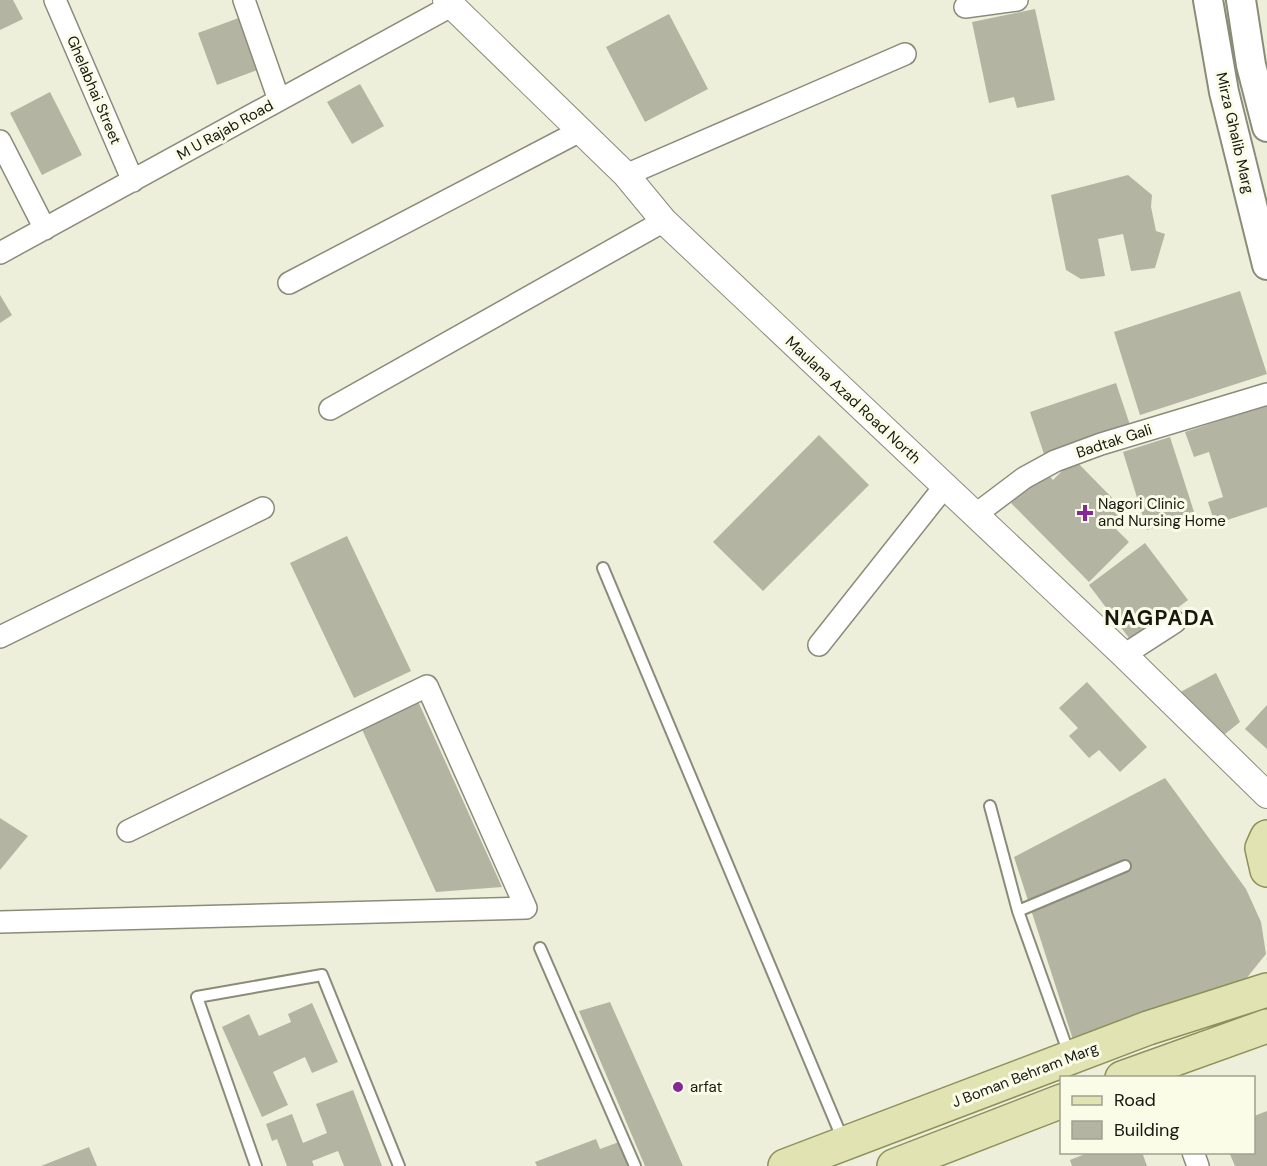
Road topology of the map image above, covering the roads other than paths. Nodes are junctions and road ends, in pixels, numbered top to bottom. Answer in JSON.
{"nodes":[{"id":1,"x":55,"y":0,"type":"edge"},
{"id":2,"x":244,"y":0,"type":"edge"},
{"id":3,"x":1017,"y":0,"type":"edge"},
{"id":4,"x":1208,"y":0,"type":"edge"},
{"id":5,"x":1241,"y":0,"type":"edge"},
{"id":6,"x":448,"y":3,"type":"edge"},
{"id":7,"x":965,"y":7,"type":"dead end"},
{"id":8,"x":904,"y":54,"type":"dead end"},
{"id":9,"x":279,"y":100,"type":"junction"},
{"id":10,"x":1267,"y":127,"type":"edge"},
{"id":11,"x":580,"y":131,"type":"junction"},
{"id":12,"x":0,"y":141,"type":"edge"},
{"id":13,"x":626,"y":174,"type":"junction"},
{"id":14,"x":133,"y":181,"type":"junction"},
{"id":15,"x":664,"y":221,"type":"junction"},
{"id":16,"x":45,"y":229,"type":"junction"},
{"id":17,"x":0,"y":254,"type":"edge"},
{"id":18,"x":1267,"y":265,"type":"edge"},
{"id":19,"x":290,"y":283,"type":"dead end"},
{"id":20,"x":1267,"y":394,"type":"edge"},
{"id":21,"x":330,"y":409,"type":"dead end"},
{"id":22,"x":945,"y":486,"type":"junction"},
{"id":23,"x":263,"y":508,"type":"dead end"},
{"id":24,"x":975,"y":515,"type":"junction"},
{"id":25,"x":603,"y":568,"type":"dead end"},
{"id":26,"x":1175,"y":622,"type":"dead end"},
{"id":27,"x":0,"y":637,"type":"edge"},
{"id":28,"x":819,"y":645,"type":"dead end"},
{"id":29,"x":1124,"y":655,"type":"junction"},
{"id":30,"x":1267,"y":795,"type":"edge"},
{"id":31,"x":990,"y":806,"type":"dead end"},
{"id":32,"x":128,"y":831,"type":"dead end"},
{"id":33,"x":1267,"y":837,"type":"edge"},
{"id":34,"x":1125,"y":866,"type":"dead end"},
{"id":35,"x":1267,"y":870,"type":"edge"},
{"id":36,"x":1018,"y":911,"type":"junction"},
{"id":37,"x":0,"y":922,"type":"edge"},
{"id":38,"x":540,"y":948,"type":"dead end"},
{"id":39,"x":1267,"y":990,"type":"edge"},
{"id":40,"x":1267,"y":1026,"type":"edge"},
{"id":41,"x":1070,"y":1058,"type":"junction"},
{"id":42,"x":1161,"y":1070,"type":"edge"},
{"id":43,"x":1128,"y":1076,"type":"edge"},
{"id":44,"x":1060,"y":1102,"type":"edge"},
{"id":45,"x":844,"y":1143,"type":"junction"},
{"id":46,"x":256,"y":1166,"type":"edge"},
{"id":47,"x":399,"y":1166,"type":"edge"},
{"id":48,"x":635,"y":1166,"type":"edge"},
{"id":49,"x":785,"y":1166,"type":"edge"},
{"id":50,"x":894,"y":1166,"type":"edge"}],
"edges":[{"from":1,"to":14,"type":"street","name":"Ghelabhai Street"},
{"from":2,"to":9,"type":"street"},
{"from":3,"to":7,"type":"street"},
{"from":4,"to":18,"type":"main road","name":"Mirza Ghalib Marg"},
{"from":5,"to":10,"type":"main road","name":"Mirza Ghalib Marg"},
{"from":6,"to":9,"type":"street","name":"M U Rajab Road"},
{"from":6,"to":11,"type":"street","name":"Maulana Azad Road North"},
{"from":8,"to":13,"type":"street"},
{"from":9,"to":14,"type":"street","name":"M U Rajab Road"},
{"from":11,"to":13,"type":"street","name":"Maulana Azad Road North"},
{"from":11,"to":19,"type":"street"},
{"from":12,"to":16,"type":"street"},
{"from":13,"to":15,"type":"street","name":"Maulana Azad Road North"},
{"from":14,"to":16,"type":"street","name":"M U Rajab Road"},
{"from":15,"to":21,"type":"street"},
{"from":15,"to":22,"type":"street","name":"Maulana Azad Road North"},
{"from":16,"to":17,"type":"street","name":"M U Rajab Road"},
{"from":20,"to":24,"type":"street","name":"Badtak Gali"},
{"from":22,"to":24,"type":"street","name":"Maulana Azad Road North"},
{"from":22,"to":28,"type":"street"},
{"from":23,"to":27,"type":"street"},
{"from":24,"to":29,"type":"street","name":"Maulana Azad Road North"},
{"from":25,"to":45,"type":"lane"},
{"from":26,"to":29,"type":"street"},
{"from":29,"to":30,"type":"street","name":"Maulana Azad Road North"},
{"from":31,"to":36,"type":"lane"},
{"from":32,"to":37,"type":"street"},
{"from":33,"to":35,"type":"main road"},
{"from":34,"to":36,"type":"lane"},
{"from":36,"to":41,"type":"lane"},
{"from":38,"to":48,"type":"lane"},
{"from":39,"to":41,"type":"main road","name":"J Boman Behram Marg"},
{"from":40,"to":42,"type":"main road"},
{"from":41,"to":45,"type":"main road","name":"J Boman Behram Marg"},
{"from":42,"to":43,"type":"main road"},
{"from":44,"to":50,"type":"main road"},
{"from":45,"to":49,"type":"main road","name":"J Boman Behram Marg"},
{"from":46,"to":47,"type":"lane"}]}
